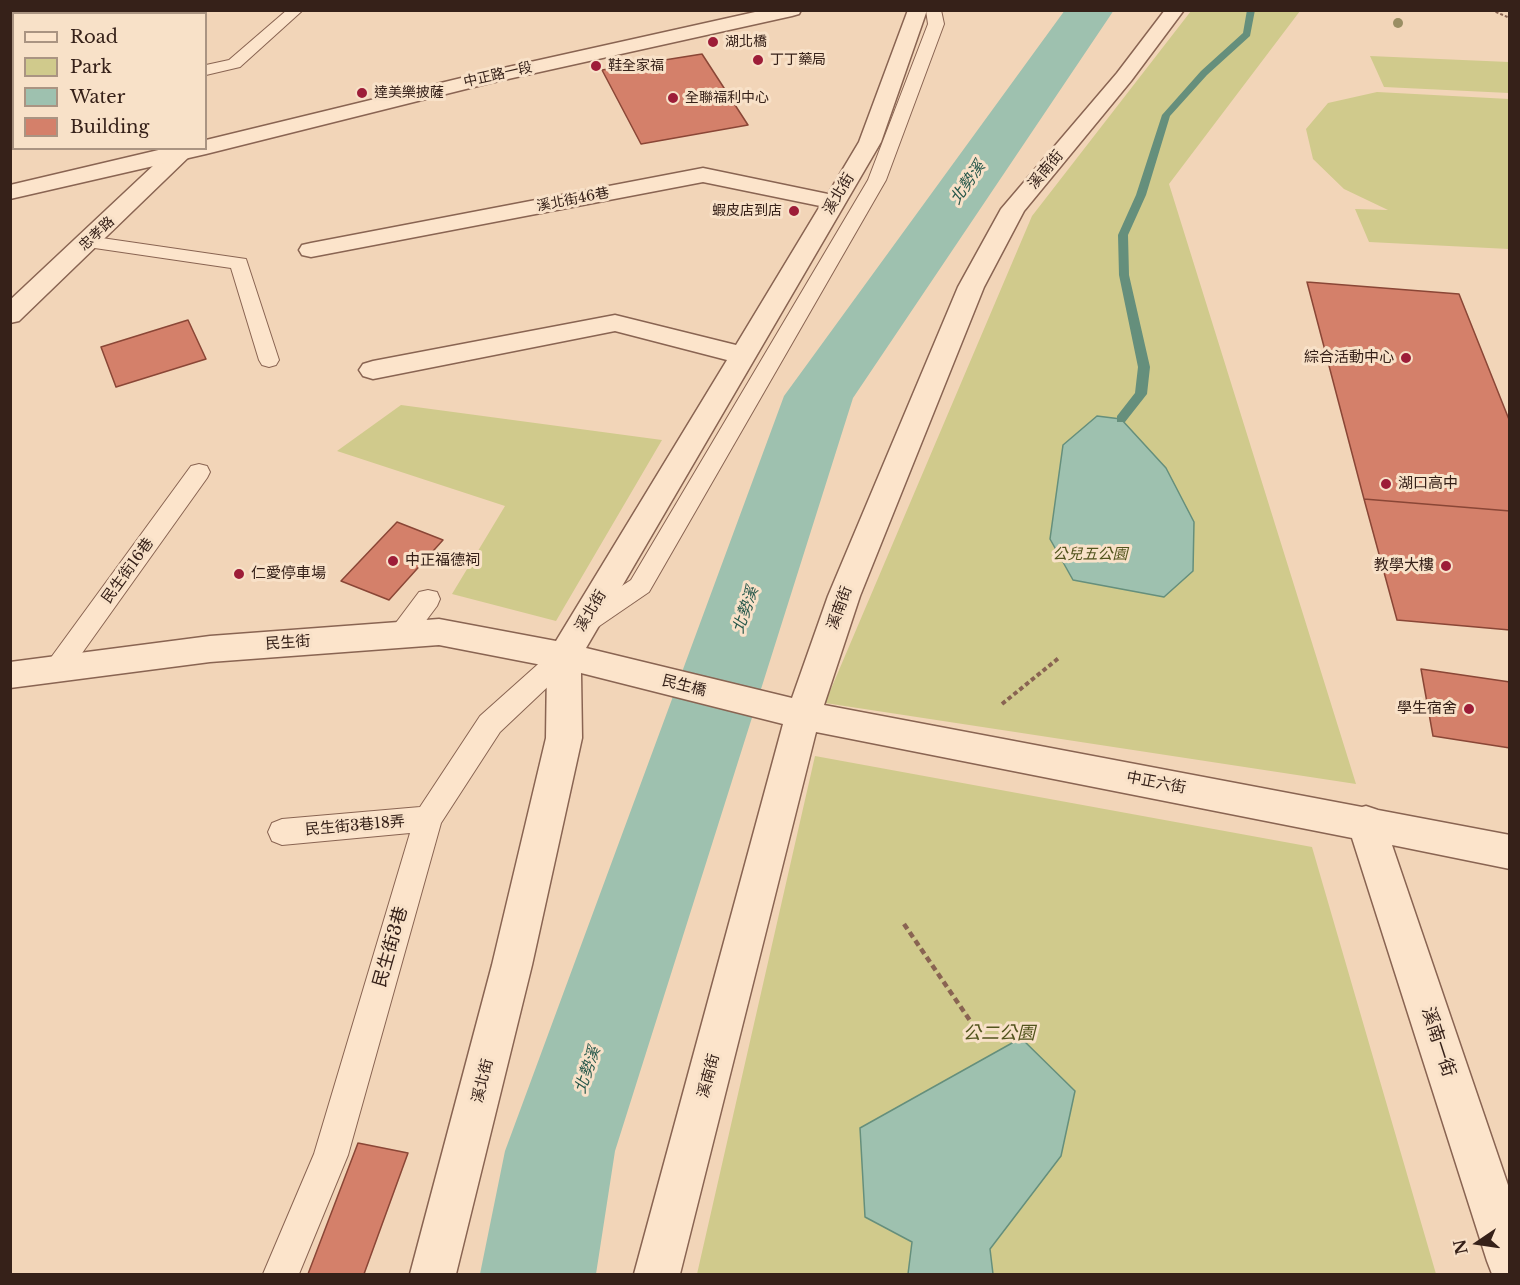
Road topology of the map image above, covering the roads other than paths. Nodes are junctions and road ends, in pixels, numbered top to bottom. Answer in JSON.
{"nodes":[{"id":1,"x":296,"y":10,"type":"edge"},
{"id":2,"x":792,"y":10,"type":"edge"},
{"id":3,"x":918,"y":10,"type":"edge"},
{"id":4,"x":933,"y":10,"type":"edge"},
{"id":5,"x":1174,"y":10,"type":"edge"},
{"id":6,"x":207,"y":70,"type":"edge"},
{"id":7,"x":207,"y":145,"type":"edge"},
{"id":8,"x":188,"y":150,"type":"edge"},
{"id":9,"x":191,"y":150,"type":"edge"},
{"id":10,"x":10,"y":192,"type":"edge"},
{"id":11,"x":834,"y":202,"type":"junction"},
{"id":12,"x":88,"y":242,"type":"junction"},
{"id":13,"x":311,"y":250,"type":"dead end"},
{"id":14,"x":10,"y":315,"type":"edge"},
{"id":15,"x":742,"y":355,"type":"junction"},
{"id":16,"x":268,"y":360,"type":"dead end"},
{"id":17,"x":373,"y":370,"type":"dead end"},
{"id":18,"x":199,"y":472,"type":"dead end"},
{"id":19,"x":428,"y":599,"type":"dead end"},
{"id":20,"x":583,"y":624,"type":"junction"},
{"id":21,"x":402,"y":635,"type":"junction"},
{"id":22,"x":564,"y":656,"type":"junction"},
{"id":23,"x":56,"y":670,"type":"junction"},
{"id":24,"x":10,"y":675,"type":"edge"},
{"id":25,"x":803,"y":715,"type":"junction"},
{"id":26,"x":428,"y":819,"type":"junction"},
{"id":27,"x":1366,"y":822,"type":"junction"},
{"id":28,"x":282,"y":832,"type":"dead end"},
{"id":29,"x":1509,"y":852,"type":"edge"},
{"id":30,"x":1509,"y":1261,"type":"edge"},
{"id":31,"x":280,"y":1275,"type":"edge"},
{"id":32,"x":433,"y":1275,"type":"edge"},
{"id":33,"x":657,"y":1275,"type":"edge"}],
"edges":[{"from":1,"to":6,"type":"lane"},
{"from":2,"to":7,"type":"street","name":"中正路一段"},
{"from":3,"to":11,"type":"street","name":"溪北街"},
{"from":4,"to":20,"type":"lane"},
{"from":5,"to":25,"type":"street","name":"溪南街"},
{"from":8,"to":10,"type":"street","name":"中正路一段"},
{"from":9,"to":12,"type":"street","name":"忠孝路"},
{"from":11,"to":13,"type":"street","name":"溪北街46巷"},
{"from":11,"to":15,"type":"street","name":"溪北街"},
{"from":12,"to":14,"type":"street","name":"忠孝路"},
{"from":12,"to":16,"type":"lane"},
{"from":15,"to":17,"type":"street"},
{"from":15,"to":20,"type":"street","name":"溪北街"},
{"from":18,"to":23,"type":"lane","name":"民生街16巷"},
{"from":19,"to":21,"type":"lane"},
{"from":20,"to":22,"type":"street","name":"溪北街"},
{"from":21,"to":22,"type":"street","name":"民生街"},
{"from":21,"to":23,"type":"street","name":"民生街"},
{"from":22,"to":25,"type":"street","name":"民生橋"},
{"from":22,"to":26,"type":"lane","name":"民生街3巷"},
{"from":22,"to":32,"type":"street","name":"溪北街"},
{"from":23,"to":24,"type":"street","name":"民生街"},
{"from":25,"to":27,"type":"street","name":"中正六街"},
{"from":25,"to":33,"type":"street","name":"溪南街"},
{"from":26,"to":28,"type":"lane","name":"民生街3巷18弄"},
{"from":26,"to":31,"type":"lane","name":"民生街3巷"},
{"from":27,"to":29,"type":"street","name":"中正六街"},
{"from":27,"to":30,"type":"street","name":"溪南一街"}]}
